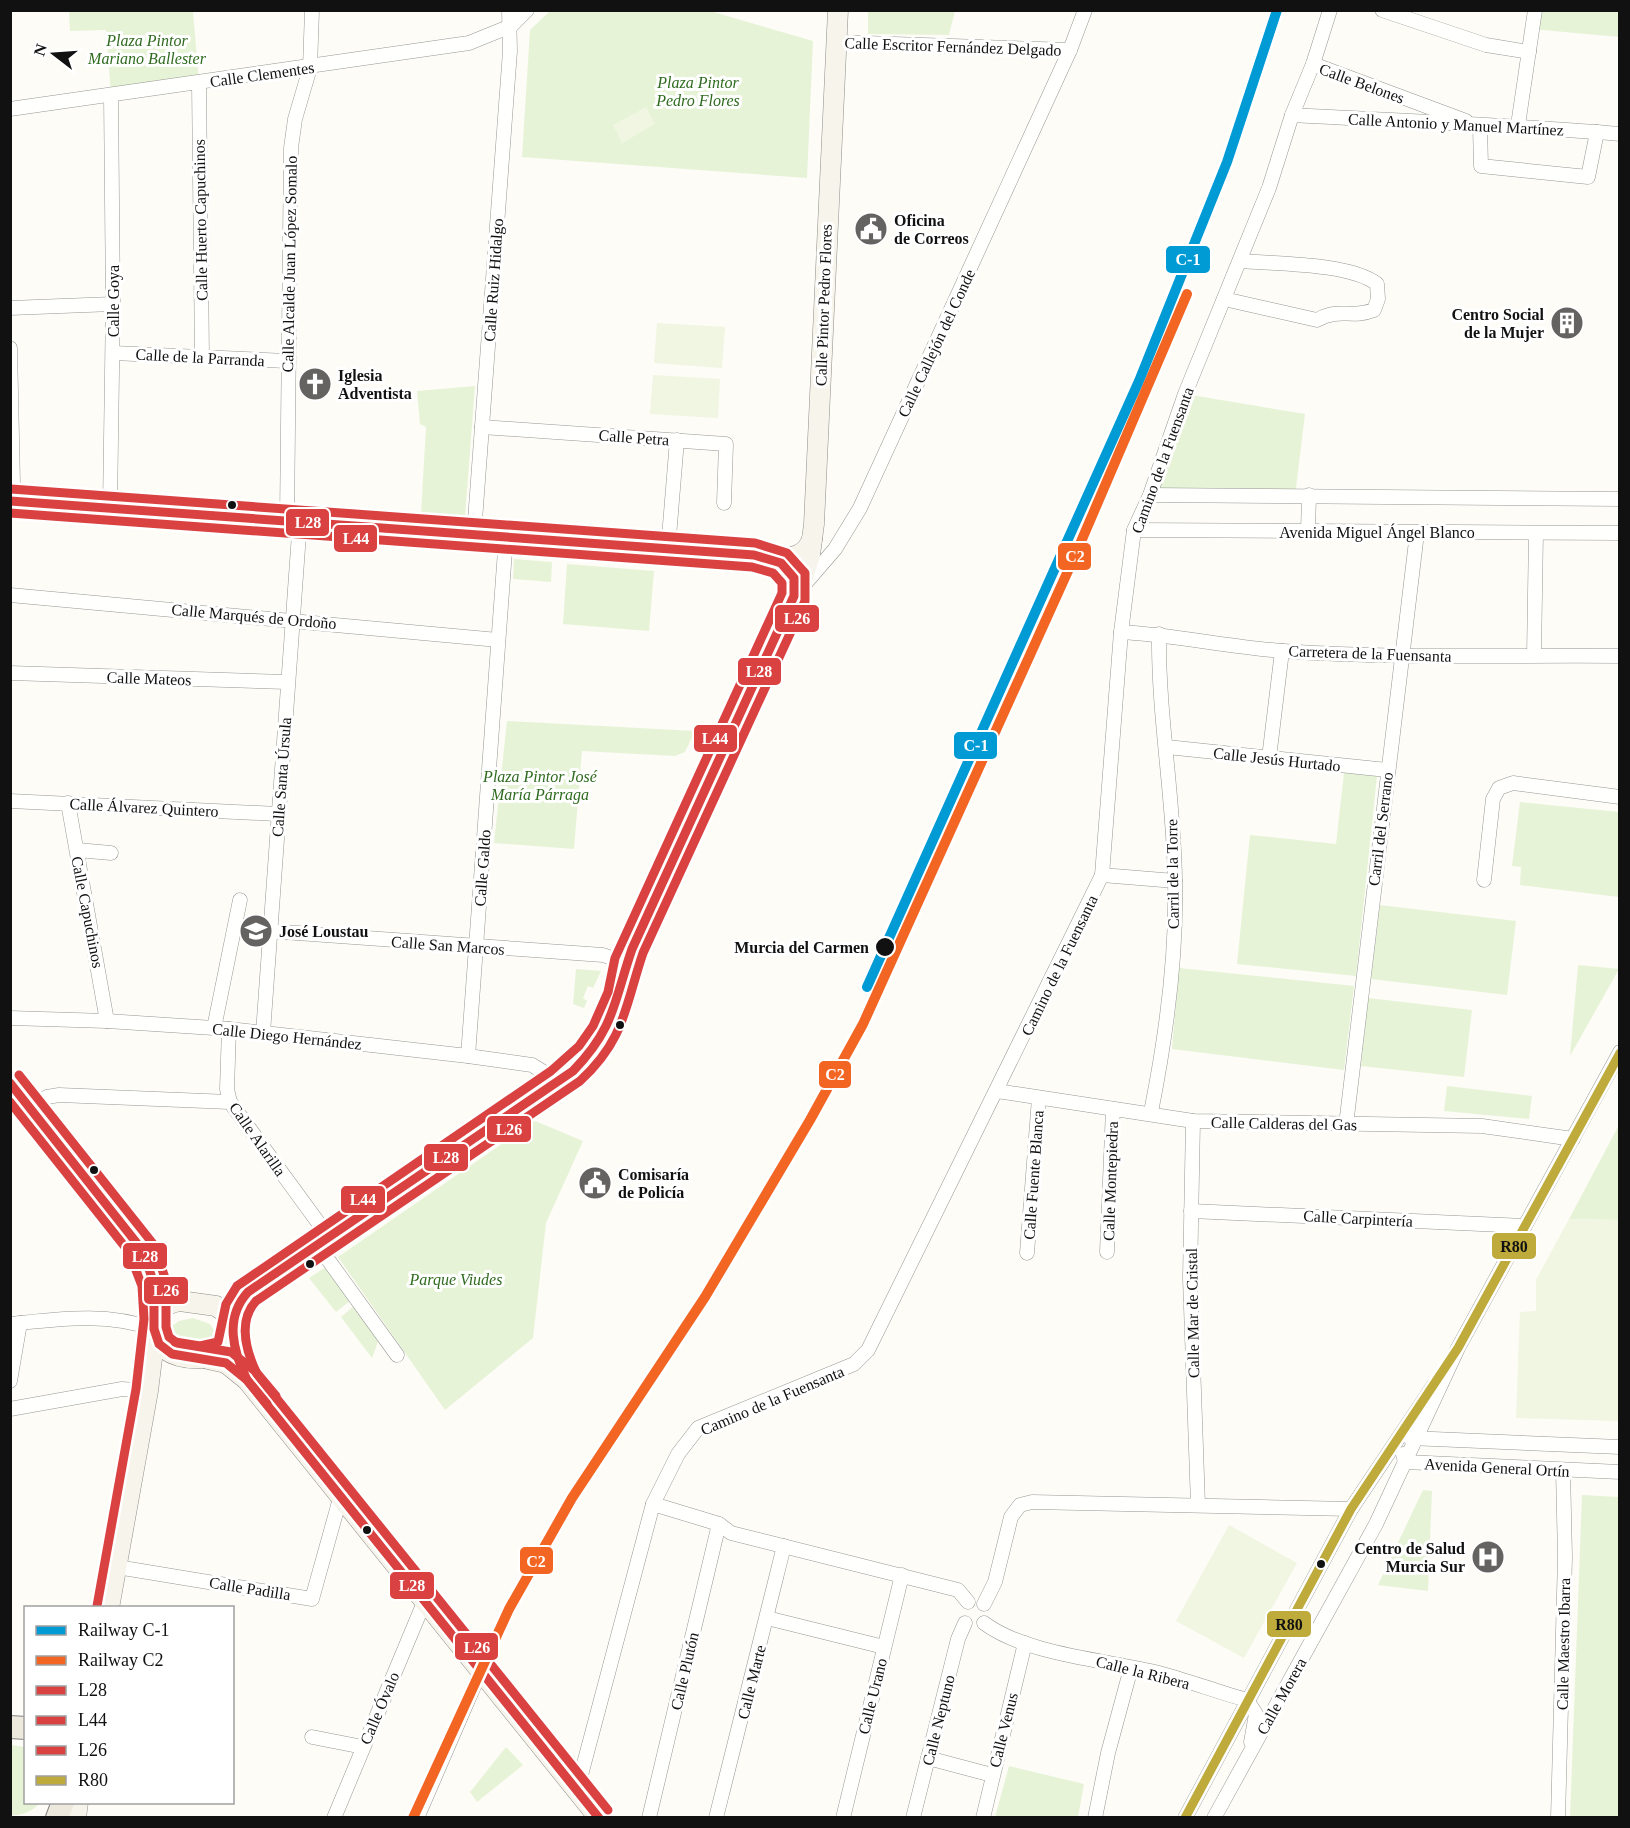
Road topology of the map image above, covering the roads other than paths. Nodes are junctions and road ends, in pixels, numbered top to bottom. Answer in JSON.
{"nodes":[{"id":1,"x":312,"y":10,"type":"edge"},
{"id":2,"x":509,"y":10,"type":"edge"},
{"id":3,"x":527,"y":10,"type":"edge"},
{"id":4,"x":838,"y":10,"type":"edge"},
{"id":5,"x":1084,"y":10,"type":"edge"},
{"id":6,"x":1330,"y":10,"type":"edge"},
{"id":7,"x":1382,"y":10,"type":"edge"},
{"id":8,"x":1535,"y":10,"type":"edge"},
{"id":9,"x":511,"y":26,"type":"junction"},
{"id":10,"x":836,"y":42,"type":"junction"},
{"id":11,"x":1070,"y":50,"type":"junction"},
{"id":12,"x":1529,"y":52,"type":"junction"},
{"id":13,"x":1313,"y":64,"type":"junction"},
{"id":14,"x":310,"y":68,"type":"junction"},
{"id":15,"x":199,"y":83,"type":"junction"},
{"id":16,"x":111,"y":95,"type":"junction"},
{"id":17,"x":10,"y":109,"type":"edge"},
{"id":18,"x":1292,"y":115,"type":"junction"},
{"id":19,"x":1518,"y":125,"type":"junction"},
{"id":20,"x":1480,"y":126,"type":"junction"},
{"id":21,"x":1598,"y":132,"type":"junction"},
{"id":22,"x":1620,"y":134,"type":"edge"},
{"id":23,"x":1241,"y":261,"type":"junction"},
{"id":24,"x":1224,"y":299,"type":"junction"},
{"id":25,"x":113,"y":304,"type":"junction"},
{"id":26,"x":10,"y":308,"type":"edge"},
{"id":27,"x":10,"y":348,"type":"edge"},
{"id":28,"x":113,"y":353,"type":"junction"},
{"id":29,"x":202,"y":358,"type":"junction"},
{"id":30,"x":11,"y":360,"type":"edge"},
{"id":31,"x":287,"y":361,"type":"junction"},
{"id":32,"x":482,"y":427,"type":"junction"},
{"id":33,"x":676,"y":440,"type":"junction"},
{"id":34,"x":1150,"y":495,"type":"junction"},
{"id":35,"x":1309,"y":495,"type":"junction"},
{"id":36,"x":1620,"y":499,"type":"edge"},
{"id":37,"x":11,"y":501,"type":"edge"},
{"id":38,"x":723,"y":503,"type":"dead end"},
{"id":39,"x":110,"y":508,"type":"junction"},
{"id":40,"x":293,"y":520,"type":"junction"},
{"id":41,"x":1134,"y":530,"type":"junction"},
{"id":42,"x":1308,"y":532,"type":"junction"},
{"id":43,"x":1417,"y":532,"type":"junction"},
{"id":44,"x":1536,"y":533,"type":"junction"},
{"id":45,"x":1620,"y":533,"type":"edge"},
{"id":46,"x":474,"y":534,"type":"junction"},
{"id":47,"x":813,"y":536,"type":"junction"},
{"id":48,"x":506,"y":537,"type":"junction"},
{"id":49,"x":668,"y":549,"type":"junction"},
{"id":50,"x":760,"y":556,"type":"junction"},
{"id":51,"x":827,"y":559,"type":"junction"},
{"id":52,"x":10,"y":595,"type":"edge"},
{"id":53,"x":794,"y":596,"type":"junction"},
{"id":54,"x":291,"y":619,"type":"junction"},
{"id":55,"x":1121,"y":632,"type":"junction"},
{"id":56,"x":1159,"y":634,"type":"junction"},
{"id":57,"x":498,"y":640,"type":"junction"},
{"id":58,"x":1282,"y":651,"type":"junction"},
{"id":59,"x":1534,"y":655,"type":"junction"},
{"id":60,"x":1620,"y":656,"type":"edge"},
{"id":61,"x":1400,"y":657,"type":"junction"},
{"id":62,"x":10,"y":673,"type":"edge"},
{"id":63,"x":287,"y":682,"type":"junction"},
{"id":64,"x":1167,"y":747,"type":"junction"},
{"id":65,"x":1273,"y":759,"type":"junction"},
{"id":66,"x":1387,"y":770,"type":"junction"},
{"id":67,"x":1620,"y":797,"type":"edge"},
{"id":68,"x":10,"y":801,"type":"edge"},
{"id":69,"x":68,"y":803,"type":"junction"},
{"id":70,"x":278,"y":814,"type":"junction"},
{"id":71,"x":77,"y":850,"type":"junction"},
{"id":72,"x":111,"y":853,"type":"dead end"},
{"id":73,"x":1102,"y":875,"type":"junction"},
{"id":74,"x":1484,"y":880,"type":"dead end"},
{"id":75,"x":1175,"y":881,"type":"junction"},
{"id":76,"x":240,"y":900,"type":"dead end"},
{"id":77,"x":269,"y":931,"type":"junction"},
{"id":78,"x":477,"y":948,"type":"junction"},
{"id":79,"x":626,"y":963,"type":"junction"},
{"id":80,"x":10,"y":1018,"type":"edge"},
{"id":81,"x":107,"y":1021,"type":"junction"},
{"id":82,"x":214,"y":1028,"type":"junction"},
{"id":83,"x":229,"y":1029,"type":"junction"},
{"id":84,"x":262,"y":1033,"type":"junction"},
{"id":85,"x":1620,"y":1052,"type":"edge"},
{"id":86,"x":468,"y":1056,"type":"junction"},
{"id":87,"x":558,"y":1081,"type":"junction"},
{"id":88,"x":10,"y":1082,"type":"edge"},
{"id":89,"x":997,"y":1091,"type":"junction"},
{"id":90,"x":1039,"y":1098,"type":"junction"},
{"id":91,"x":230,"y":1102,"type":"junction"},
{"id":92,"x":32,"y":1108,"type":"junction"},
{"id":93,"x":1113,"y":1109,"type":"junction"},
{"id":94,"x":1151,"y":1112,"type":"junction"},
{"id":95,"x":1193,"y":1121,"type":"junction"},
{"id":96,"x":1346,"y":1125,"type":"junction"},
{"id":97,"x":1573,"y":1139,"type":"junction"},
{"id":98,"x":1191,"y":1211,"type":"junction"},
{"id":99,"x":1525,"y":1226,"type":"junction"},
{"id":100,"x":322,"y":1240,"type":"junction"},
{"id":101,"x":1107,"y":1252,"type":"dead end"},
{"id":102,"x":1027,"y":1253,"type":"dead end"},
{"id":103,"x":16,"y":1324,"type":"edge"},
{"id":104,"x":155,"y":1328,"type":"junction"},
{"id":105,"x":233,"y":1332,"type":"junction"},
{"id":106,"x":1458,"y":1348,"type":"junction"},
{"id":107,"x":172,"y":1354,"type":"junction"},
{"id":108,"x":397,"y":1355,"type":"dead end"},
{"id":109,"x":208,"y":1359,"type":"junction"},
{"id":110,"x":247,"y":1380,"type":"junction"},
{"id":111,"x":10,"y":1381,"type":"edge"},
{"id":112,"x":148,"y":1390,"type":"junction"},
{"id":113,"x":10,"y":1408,"type":"edge"},
{"id":114,"x":1417,"y":1437,"type":"junction"},
{"id":115,"x":1398,"y":1439,"type":"junction"},
{"id":116,"x":1620,"y":1447,"type":"edge"},
{"id":117,"x":1405,"y":1462,"type":"junction"},
{"id":118,"x":1563,"y":1470,"type":"junction"},
{"id":119,"x":1620,"y":1472,"type":"edge"},
{"id":120,"x":340,"y":1495,"type":"junction"},
{"id":121,"x":653,"y":1504,"type":"junction"},
{"id":122,"x":1198,"y":1505,"type":"junction"},
{"id":123,"x":1351,"y":1509,"type":"junction"},
{"id":124,"x":719,"y":1524,"type":"junction"},
{"id":125,"x":784,"y":1546,"type":"junction"},
{"id":126,"x":117,"y":1567,"type":"junction"},
{"id":127,"x":902,"y":1575,"type":"junction"},
{"id":128,"x":426,"y":1600,"type":"junction"},
{"id":129,"x":968,"y":1602,"type":"junction"},
{"id":130,"x":984,"y":1604,"type":"junction"},
{"id":131,"x":109,"y":1606,"type":"edge"},
{"id":132,"x":767,"y":1618,"type":"junction"},
{"id":133,"x":965,"y":1623,"type":"junction"},
{"id":134,"x":984,"y":1623,"type":"junction"},
{"id":135,"x":1025,"y":1643,"type":"junction"},
{"id":136,"x":884,"y":1647,"type":"junction"},
{"id":137,"x":1131,"y":1668,"type":"junction"},
{"id":138,"x":481,"y":1670,"type":"junction"},
{"id":139,"x":1247,"y":1700,"type":"junction"},
{"id":140,"x":312,"y":1737,"type":"dead end"},
{"id":141,"x":363,"y":1747,"type":"junction"},
{"id":142,"x":1247,"y":1757,"type":"junction"},
{"id":143,"x":928,"y":1758,"type":"junction"},
{"id":144,"x":992,"y":1775,"type":"junction"},
{"id":145,"x":577,"y":1790,"type":"junction"},
{"id":146,"x":63,"y":1804,"type":"edge"},
{"id":147,"x":57,"y":1818,"type":"edge"},
{"id":148,"x":334,"y":1818,"type":"edge"},
{"id":149,"x":417,"y":1818,"type":"edge"},
{"id":150,"x":599,"y":1818,"type":"edge"},
{"id":151,"x":649,"y":1818,"type":"edge"},
{"id":152,"x":716,"y":1818,"type":"edge"},
{"id":153,"x":843,"y":1818,"type":"edge"},
{"id":154,"x":913,"y":1818,"type":"edge"},
{"id":155,"x":982,"y":1818,"type":"edge"},
{"id":156,"x":1095,"y":1818,"type":"edge"},
{"id":157,"x":1185,"y":1818,"type":"edge"},
{"id":158,"x":1214,"y":1818,"type":"edge"},
{"id":159,"x":1558,"y":1818,"type":"edge"}],
"edges":[{"from":1,"to":14,"type":"street","name":"Calle Alcalde Juan López Somalo"},
{"from":2,"to":9,"type":"street","name":"Calle Ruiz Hidalgo"},
{"from":3,"to":9,"type":"street"},
{"from":4,"to":10,"type":"main road","name":"Calle Pintor Pedro Flores"},
{"from":5,"to":11,"type":"street","name":"Calle Callejón del Conde"},
{"from":6,"to":13,"type":"street","name":"Camino de la Fuensanta"},
{"from":7,"to":12,"type":"street"},
{"from":8,"to":12,"type":"street"},
{"from":9,"to":14,"type":"street","name":"Calle Clementes"},
{"from":9,"to":32,"type":"street","name":"Calle Ruiz Hidalgo"},
{"from":10,"to":11,"type":"street","name":"Calle Escritor Fernández Delgado"},
{"from":10,"to":47,"type":"main road","name":"Calle Pintor Pedro Flores"},
{"from":11,"to":51,"type":"street","name":"Calle Callejón del Conde"},
{"from":12,"to":19,"type":"street"},
{"from":13,"to":18,"type":"street","name":"Camino de la Fuensanta"},
{"from":13,"to":20,"type":"street","name":"Calle Belones"},
{"from":14,"to":15,"type":"street","name":"Calle Clementes"},
{"from":14,"to":31,"type":"street","name":"Calle Alcalde Juan López Somalo"},
{"from":15,"to":16,"type":"street","name":"Calle Clementes"},
{"from":15,"to":29,"type":"street","name":"Calle Huerto Capuchinos"},
{"from":16,"to":17,"type":"street","name":"Calle Clementes"},
{"from":16,"to":25,"type":"street","name":"Calle Goya"},
{"from":18,"to":20,"type":"street","name":"Calle Antonio y Manuel Martínez"},
{"from":18,"to":23,"type":"street","name":"Camino de la Fuensanta"},
{"from":19,"to":20,"type":"street","name":"Calle Antonio y Manuel Martínez"},
{"from":19,"to":21,"type":"street","name":"Calle Antonio y Manuel Martínez"},
{"from":20,"to":21,"type":"street"},
{"from":21,"to":22,"type":"street","name":"Calle Antonio y Manuel Martínez"},
{"from":23,"to":24,"type":"street","name":"Camino de la Fuensanta"},
{"from":23,"to":24,"type":"street"},
{"from":24,"to":34,"type":"street","name":"Camino de la Fuensanta"},
{"from":25,"to":26,"type":"street"},
{"from":25,"to":28,"type":"street","name":"Calle Goya"},
{"from":27,"to":30,"type":"street"},
{"from":28,"to":29,"type":"street","name":"Calle de la Parranda"},
{"from":28,"to":39,"type":"street","name":"Calle Goya"},
{"from":29,"to":31,"type":"street","name":"Calle de la Parranda"},
{"from":30,"to":37,"type":"street"},
{"from":31,"to":40,"type":"street","name":"Calle Alcalde Juan López Somalo"},
{"from":32,"to":33,"type":"street","name":"Calle Petra"},
{"from":32,"to":46,"type":"street","name":"Calle Ruiz Hidalgo"},
{"from":33,"to":38,"type":"street","name":"Calle Petra"},
{"from":33,"to":49,"type":"street"},
{"from":34,"to":35,"type":"street"},
{"from":34,"to":41,"type":"street","name":"Camino de la Fuensanta"},
{"from":35,"to":36,"type":"street"},
{"from":35,"to":42,"type":"street"},
{"from":37,"to":39,"type":"main road"},
{"from":39,"to":40,"type":"main road"},
{"from":40,"to":46,"type":"main road"},
{"from":40,"to":54,"type":"street","name":"Calle Santa Úrsula"},
{"from":41,"to":42,"type":"street","name":"Avenida Miguel Ángel Blanco"},
{"from":41,"to":55,"type":"street","name":"Camino de la Fuensanta"},
{"from":42,"to":43,"type":"street","name":"Avenida Miguel Ángel Blanco"},
{"from":43,"to":44,"type":"street","name":"Avenida Miguel Ángel Blanco"},
{"from":43,"to":61,"type":"street","name":"Carril del Serrano"},
{"from":44,"to":45,"type":"street","name":"Avenida Miguel Ángel Blanco"},
{"from":44,"to":59,"type":"street"},
{"from":46,"to":48,"type":"main road"},
{"from":47,"to":50,"type":"main road"},
{"from":47,"to":51,"type":"street"},
{"from":47,"to":53,"type":"main road","name":"Calle Pintor Pedro Flores"},
{"from":48,"to":49,"type":"main road"},
{"from":48,"to":57,"type":"street","name":"Calle Galdo"},
{"from":49,"to":50,"type":"main road"},
{"from":50,"to":53,"type":"main road"},
{"from":51,"to":53,"type":"street","name":"Calle Callejón del Conde"},
{"from":52,"to":54,"type":"street","name":"Calle Marqués de Ordoño"},
{"from":53,"to":79,"type":"main road","name":"Calle Pintor Pedro Flores"},
{"from":54,"to":57,"type":"street","name":"Calle Marqués de Ordoño"},
{"from":54,"to":63,"type":"street","name":"Calle Santa Úrsula"},
{"from":55,"to":56,"type":"street","name":"Carretera de la Fuensanta"},
{"from":55,"to":73,"type":"street","name":"Camino de la Fuensanta"},
{"from":56,"to":58,"type":"street","name":"Carretera de la Fuensanta"},
{"from":56,"to":64,"type":"street","name":"Carril de la Torre"},
{"from":57,"to":78,"type":"street","name":"Calle Galdo"},
{"from":58,"to":61,"type":"street","name":"Carretera de la Fuensanta"},
{"from":58,"to":65,"type":"street"},
{"from":59,"to":60,"type":"street","name":"Carretera de la Fuensanta"},
{"from":59,"to":61,"type":"street","name":"Carretera de la Fuensanta"},
{"from":61,"to":66,"type":"street","name":"Carril del Serrano"},
{"from":62,"to":63,"type":"street","name":"Calle Mateos"},
{"from":63,"to":70,"type":"street","name":"Calle Santa Úrsula"},
{"from":64,"to":65,"type":"street","name":"Calle Jesús Hurtado"},
{"from":64,"to":75,"type":"street","name":"Carril de la Torre"},
{"from":65,"to":66,"type":"street","name":"Calle Jesús Hurtado"},
{"from":66,"to":96,"type":"street","name":"Carril del Serrano"},
{"from":67,"to":74,"type":"street"},
{"from":68,"to":69,"type":"street","name":"Calle Álvarez Quintero"},
{"from":69,"to":70,"type":"street","name":"Calle Álvarez Quintero"},
{"from":69,"to":71,"type":"street","name":"Calle Capuchinos"},
{"from":70,"to":77,"type":"street","name":"Calle Santa Úrsula"},
{"from":71,"to":72,"type":"street"},
{"from":71,"to":81,"type":"street","name":"Calle Capuchinos"},
{"from":73,"to":75,"type":"street"},
{"from":73,"to":89,"type":"street","name":"Camino de la Fuensanta"},
{"from":75,"to":94,"type":"street","name":"Carril de la Torre"},
{"from":76,"to":82,"type":"street"},
{"from":77,"to":78,"type":"street","name":"Calle San Marcos"},
{"from":77,"to":84,"type":"street","name":"Calle Santa Úrsula"},
{"from":78,"to":79,"type":"street","name":"Calle San Marcos"},
{"from":78,"to":86,"type":"street","name":"Calle Galdo"},
{"from":79,"to":87,"type":"main road","name":"Calle Pintor Pedro Flores"},
{"from":80,"to":81,"type":"street","name":"Calle Diego Hernández"},
{"from":81,"to":82,"type":"street","name":"Calle Diego Hernández"},
{"from":82,"to":83,"type":"street","name":"Calle Diego Hernández"},
{"from":83,"to":84,"type":"street","name":"Calle Diego Hernández"},
{"from":83,"to":91,"type":"street","name":"Calle Alarilla"},
{"from":84,"to":86,"type":"street","name":"Calle Diego Hernández"},
{"from":85,"to":97,"type":"street","name":"Calle Morera"},
{"from":86,"to":87,"type":"street","name":"Calle Diego Hernández"},
{"from":87,"to":100,"type":"main road","name":"Calle Pintor Pedro Flores"},
{"from":88,"to":92,"type":"main road"},
{"from":89,"to":90,"type":"street","name":"Calle Calderas del Gas"},
{"from":89,"to":121,"type":"street","name":"Camino de la Fuensanta"},
{"from":90,"to":93,"type":"street","name":"Calle Calderas del Gas"},
{"from":90,"to":102,"type":"street","name":"Calle Fuente Blanca"},
{"from":91,"to":92,"type":"street"},
{"from":91,"to":100,"type":"street","name":"Calle Alarilla"},
{"from":92,"to":104,"type":"main road"},
{"from":93,"to":94,"type":"street","name":"Calle Calderas del Gas"},
{"from":93,"to":101,"type":"street","name":"Calle Montepiedra"},
{"from":94,"to":95,"type":"street","name":"Calle Calderas del Gas"},
{"from":95,"to":96,"type":"street","name":"Calle Calderas del Gas"},
{"from":95,"to":98,"type":"street","name":"Calle Mar de Cristal"},
{"from":96,"to":97,"type":"street","name":"Calle Calderas del Gas"},
{"from":97,"to":99,"type":"street","name":"Calle Morera"},
{"from":98,"to":99,"type":"street","name":"Calle Carpintería"},
{"from":98,"to":122,"type":"street","name":"Calle Mar de Cristal"},
{"from":99,"to":106,"type":"street","name":"Calle Morera"},
{"from":100,"to":105,"type":"main road","name":"Calle Pintor Pedro Flores"},
{"from":100,"to":108,"type":"street","name":"Calle Alarilla"},
{"from":103,"to":104,"type":"street"},
{"from":103,"to":111,"type":"street"},
{"from":104,"to":105,"type":"main road"},
{"from":104,"to":107,"type":"main road"},
{"from":104,"to":112,"type":"main road"},
{"from":105,"to":109,"type":"main road"},
{"from":105,"to":110,"type":"main road"},
{"from":106,"to":114,"type":"street","name":"Calle Morera"},
{"from":106,"to":115,"type":"street","name":"Calle Morera"},
{"from":107,"to":109,"type":"main road"},
{"from":107,"to":112,"type":"main road"},
{"from":109,"to":110,"type":"main road"},
{"from":110,"to":120,"type":"main road"},
{"from":112,"to":113,"type":"street"},
{"from":112,"to":126,"type":"main road"},
{"from":114,"to":115,"type":"street","name":"Avenida General Ortín"},
{"from":114,"to":116,"type":"street","name":"Avenida General Ortín"},
{"from":114,"to":117,"type":"street","name":"Calle Morera"},
{"from":115,"to":117,"type":"street","name":"Avenida General Ortín"},
{"from":115,"to":123,"type":"street","name":"Calle Morera"},
{"from":117,"to":118,"type":"street","name":"Avenida General Ortín"},
{"from":117,"to":142,"type":"street","name":"Calle Morera"},
{"from":118,"to":119,"type":"street","name":"Avenida General Ortín"},
{"from":118,"to":159,"type":"street","name":"Calle Maestro Ibarra"},
{"from":120,"to":126,"type":"street","name":"Calle Padilla"},
{"from":120,"to":128,"type":"main road"},
{"from":121,"to":124,"type":"street"},
{"from":121,"to":145,"type":"street","name":"Camino de la Fuensanta"},
{"from":122,"to":123,"type":"street"},
{"from":122,"to":130,"type":"street"},
{"from":123,"to":139,"type":"street","name":"Calle Morera"},
{"from":124,"to":125,"type":"street"},
{"from":124,"to":151,"type":"street","name":"Calle Plutón"},
{"from":125,"to":127,"type":"street"},
{"from":125,"to":132,"type":"street","name":"Calle Marte"},
{"from":126,"to":131,"type":"main road"},
{"from":127,"to":129,"type":"street"},
{"from":127,"to":136,"type":"street","name":"Calle Urano"},
{"from":128,"to":138,"type":"main road"},
{"from":128,"to":141,"type":"street","name":"Calle Óvalo"},
{"from":129,"to":130,"type":"street"},
{"from":129,"to":133,"type":"street"},
{"from":130,"to":134,"type":"street"},
{"from":132,"to":136,"type":"street"},
{"from":132,"to":152,"type":"street","name":"Calle Marte"},
{"from":133,"to":134,"type":"street"},
{"from":133,"to":143,"type":"street","name":"Calle Neptuno"},
{"from":134,"to":135,"type":"street","name":"Calle la Ribera"},
{"from":135,"to":137,"type":"street","name":"Calle la Ribera"},
{"from":135,"to":144,"type":"street","name":"Calle Venus"},
{"from":136,"to":153,"type":"street","name":"Calle Urano"},
{"from":137,"to":139,"type":"street","name":"Calle la Ribera"},
{"from":137,"to":156,"type":"street"},
{"from":138,"to":145,"type":"main road"},
{"from":138,"to":149,"type":"street"},
{"from":139,"to":142,"type":"street"},
{"from":139,"to":157,"type":"street","name":"Calle Morera"},
{"from":140,"to":141,"type":"street"},
{"from":141,"to":148,"type":"street","name":"Calle Óvalo"},
{"from":142,"to":158,"type":"street","name":"Calle Morera"},
{"from":143,"to":144,"type":"street"},
{"from":143,"to":154,"type":"street","name":"Calle Neptuno"},
{"from":144,"to":155,"type":"street","name":"Calle Venus"},
{"from":145,"to":150,"type":"main road"},
{"from":146,"to":147,"type":"main road"}]}
